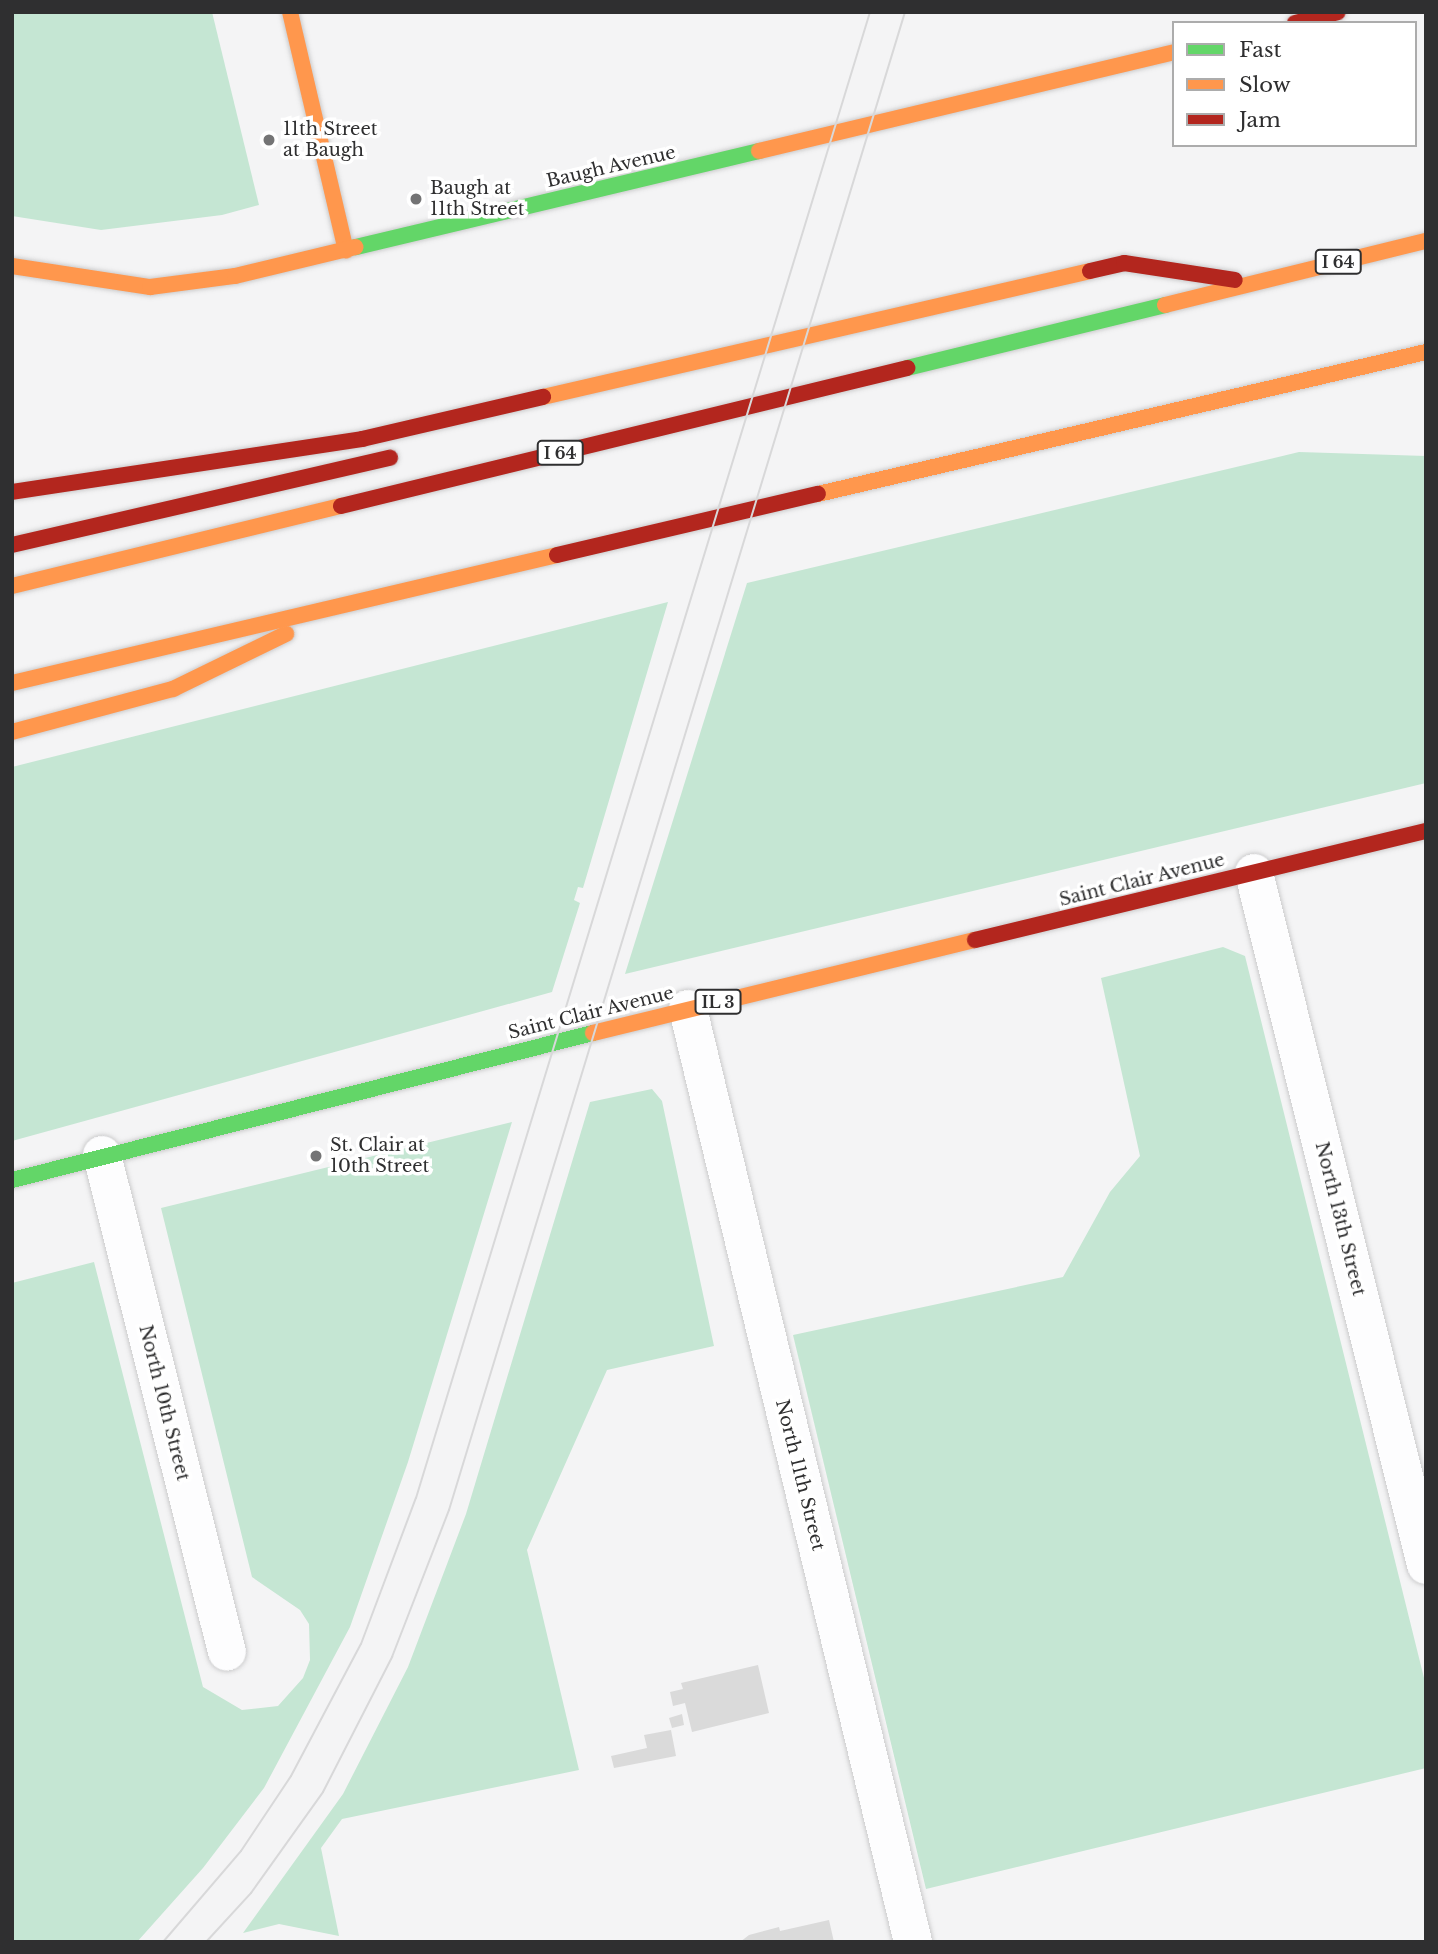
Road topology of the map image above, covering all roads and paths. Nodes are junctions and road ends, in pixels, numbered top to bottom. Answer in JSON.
{"nodes":[{"id":1,"x":290,"y":12,"type":"edge"},
{"id":2,"x":1338,"y":12,"type":"edge"},
{"id":3,"x":1303,"y":21,"type":"edge"},
{"id":4,"x":1172,"y":52,"type":"edge"},
{"id":5,"x":1426,"y":242,"type":"edge"},
{"id":6,"x":346,"y":251,"type":"junction"},
{"id":7,"x":12,"y":266,"type":"edge"},
{"id":8,"x":1251,"y":283,"type":"junction"},
{"id":9,"x":1030,"y":318,"type":"dead end"},
{"id":10,"x":1108,"y":320,"type":"junction"},
{"id":11,"x":1426,"y":352,"type":"edge"},
{"id":12,"x":406,"y":455,"type":"dead end"},
{"id":13,"x":12,"y":492,"type":"edge"},
{"id":14,"x":12,"y":545,"type":"edge"},
{"id":15,"x":12,"y":586,"type":"edge"},
{"id":16,"x":350,"y":603,"type":"junction"},
{"id":17,"x":12,"y":683,"type":"edge"},
{"id":18,"x":12,"y":732,"type":"edge"},
{"id":19,"x":1426,"y":831,"type":"edge"},
{"id":20,"x":1254,"y":873,"type":"junction"},
{"id":21,"x":688,"y":1009,"type":"junction"},
{"id":22,"x":102,"y":1154,"type":"junction"},
{"id":23,"x":12,"y":1180,"type":"edge"},
{"id":24,"x":1426,"y":1565,"type":"edge"},
{"id":25,"x":227,"y":1652,"type":"dead end"},
{"id":26,"x":913,"y":1942,"type":"edge"}],
"edges":[{"from":1,"to":6,"type":"main road"},
{"from":2,"to":3,"type":"main road"},
{"from":4,"to":6,"type":"main road","name":"Baugh Avenue"},
{"from":5,"to":8,"type":"main road","number":"I 64"},
{"from":6,"to":7,"type":"main road","name":"Baugh Avenue"},
{"from":8,"to":10,"type":"main road","number":"I 64"},
{"from":8,"to":13,"type":"main road"},
{"from":9,"to":10,"type":"main road"},
{"from":10,"to":15,"type":"main road","number":"I 64"},
{"from":11,"to":16,"type":"main road"},
{"from":12,"to":14,"type":"main road"},
{"from":16,"to":17,"type":"main road"},
{"from":16,"to":18,"type":"main road"},
{"from":19,"to":20,"type":"main road","name":"Saint Clair Avenue","number":"IL 3"},
{"from":20,"to":21,"type":"main road","name":"Saint Clair Avenue","number":"IL 3"},
{"from":20,"to":24,"type":"street","name":"North 13th Street"},
{"from":21,"to":22,"type":"main road","name":"Saint Clair Avenue","number":"IL 3"},
{"from":21,"to":26,"type":"street","name":"North 11th Street"},
{"from":22,"to":23,"type":"main road","name":"Saint Clair Avenue","number":"IL 3"},
{"from":22,"to":25,"type":"street","name":"North 10th Street"}]}
